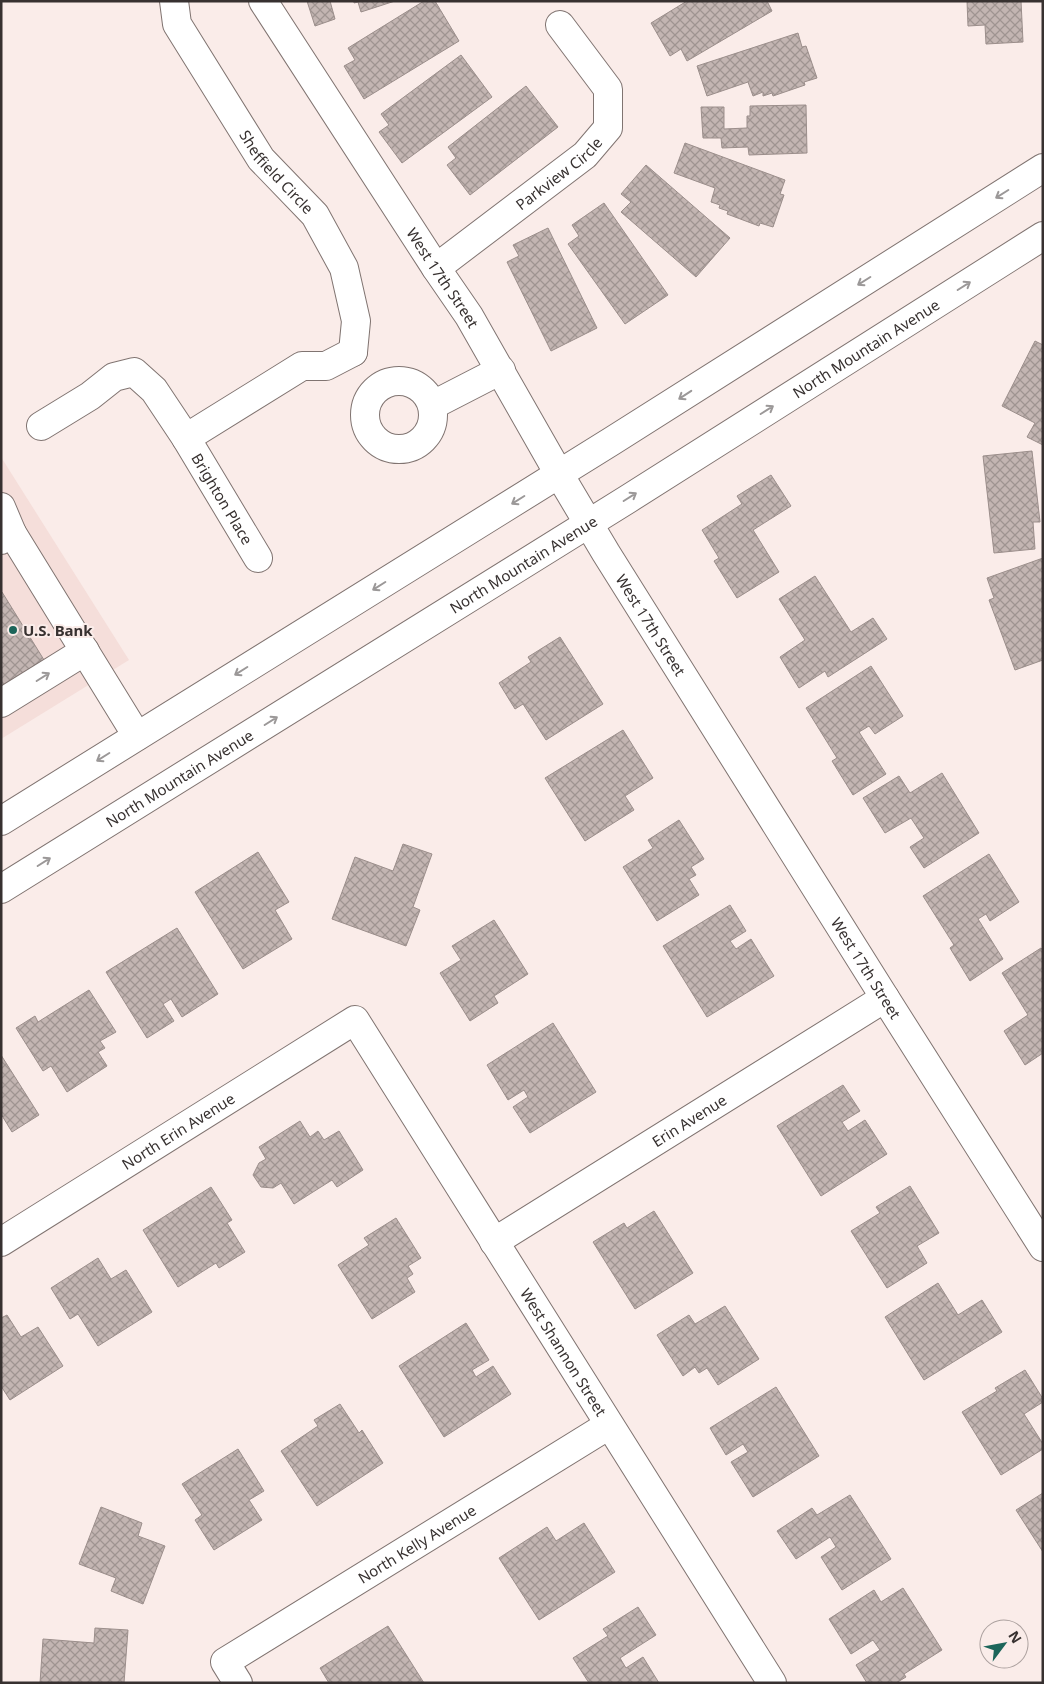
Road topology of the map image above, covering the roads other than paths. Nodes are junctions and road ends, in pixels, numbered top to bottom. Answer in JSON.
{"nodes":[{"id":1,"x":174,"y":1,"type":"edge"},
{"id":2,"x":263,"y":1,"type":"edge"},
{"id":3,"x":560,"y":25,"type":"dead end"},
{"id":4,"x":1043,"y":168,"type":"edge"},
{"id":5,"x":1043,"y":236,"type":"edge"},
{"id":6,"x":436,"y":268,"type":"junction"},
{"id":7,"x":353,"y":352,"type":"junction"},
{"id":8,"x":501,"y":370,"type":"junction"},
{"id":9,"x":378,"y":386,"type":"junction"},
{"id":10,"x":433,"y":405,"type":"junction"},
{"id":11,"x":41,"y":426,"type":"dead end"},
{"id":12,"x":186,"y":438,"type":"junction"},
{"id":13,"x":559,"y":474,"type":"junction"},
{"id":14,"x":1,"y":507,"type":"edge"},
{"id":15,"x":589,"y":523,"type":"junction"},
{"id":16,"x":7,"y":536,"type":"edge"},
{"id":17,"x":258,"y":558,"type":"dead end"},
{"id":18,"x":86,"y":651,"type":"junction"},
{"id":19,"x":1,"y":703,"type":"edge"},
{"id":20,"x":137,"y":736,"type":"junction"},
{"id":21,"x":1,"y":820,"type":"edge"},
{"id":22,"x":1,"y":889,"type":"edge"},
{"id":23,"x":884,"y":998,"type":"junction"},
{"id":24,"x":355,"y":1020,"type":"joint"},
{"id":25,"x":1,"y":1242,"type":"edge"},
{"id":26,"x":494,"y":1242,"type":"junction"},
{"id":27,"x":1043,"y":1247,"type":"edge"},
{"id":28,"x":609,"y":1425,"type":"junction"},
{"id":29,"x":232,"y":1672,"type":"edge"},
{"id":30,"x":772,"y":1683,"type":"edge"}],
"edges":[{"from":1,"to":7,"type":"street","name":"Sheffield Circle"},
{"from":2,"to":6,"type":"street","name":"West 17th Street"},
{"from":3,"to":6,"type":"street","name":"Parkview Circle"},
{"from":4,"to":13,"type":"street","one_way":true},
{"from":15,"to":5,"type":"street","name":"North Mountain Avenue","one_way":true},
{"from":6,"to":8,"type":"street","name":"West 17th Street"},
{"from":7,"to":9,"type":"street"},
{"from":7,"to":12,"type":"street"},
{"from":8,"to":10,"type":"street"},
{"from":8,"to":13,"type":"street","name":"West 17th Street"},
{"from":9,"to":10,"type":"street"},
{"from":9,"to":10,"type":"street"},
{"from":11,"to":12,"type":"street","name":"Brighton Place"},
{"from":12,"to":17,"type":"street","name":"Brighton Place"},
{"from":13,"to":15,"type":"street","name":"West 17th Street"},
{"from":13,"to":20,"type":"street","one_way":true},
{"from":14,"to":16,"type":"street"},
{"from":22,"to":15,"type":"street","name":"North Mountain Avenue","one_way":true},
{"from":15,"to":23,"type":"street","name":"West 17th Street"},
{"from":16,"to":18,"type":"street"},
{"from":19,"to":18,"type":"street","one_way":true},
{"from":18,"to":20,"type":"street"},
{"from":20,"to":21,"type":"street","one_way":true},
{"from":23,"to":26,"type":"street","name":"Erin Avenue"},
{"from":23,"to":27,"type":"street","name":"West 17th Street"},
{"from":24,"to":25,"type":"street","name":"North Erin Avenue"},
{"from":24,"to":26,"type":"street","name":"West Shannon Street"},
{"from":26,"to":28,"type":"street","name":"West Shannon Street"},
{"from":28,"to":29,"type":"street","name":"North Kelly Avenue"},
{"from":28,"to":30,"type":"street","name":"West Shannon Street"}]}
